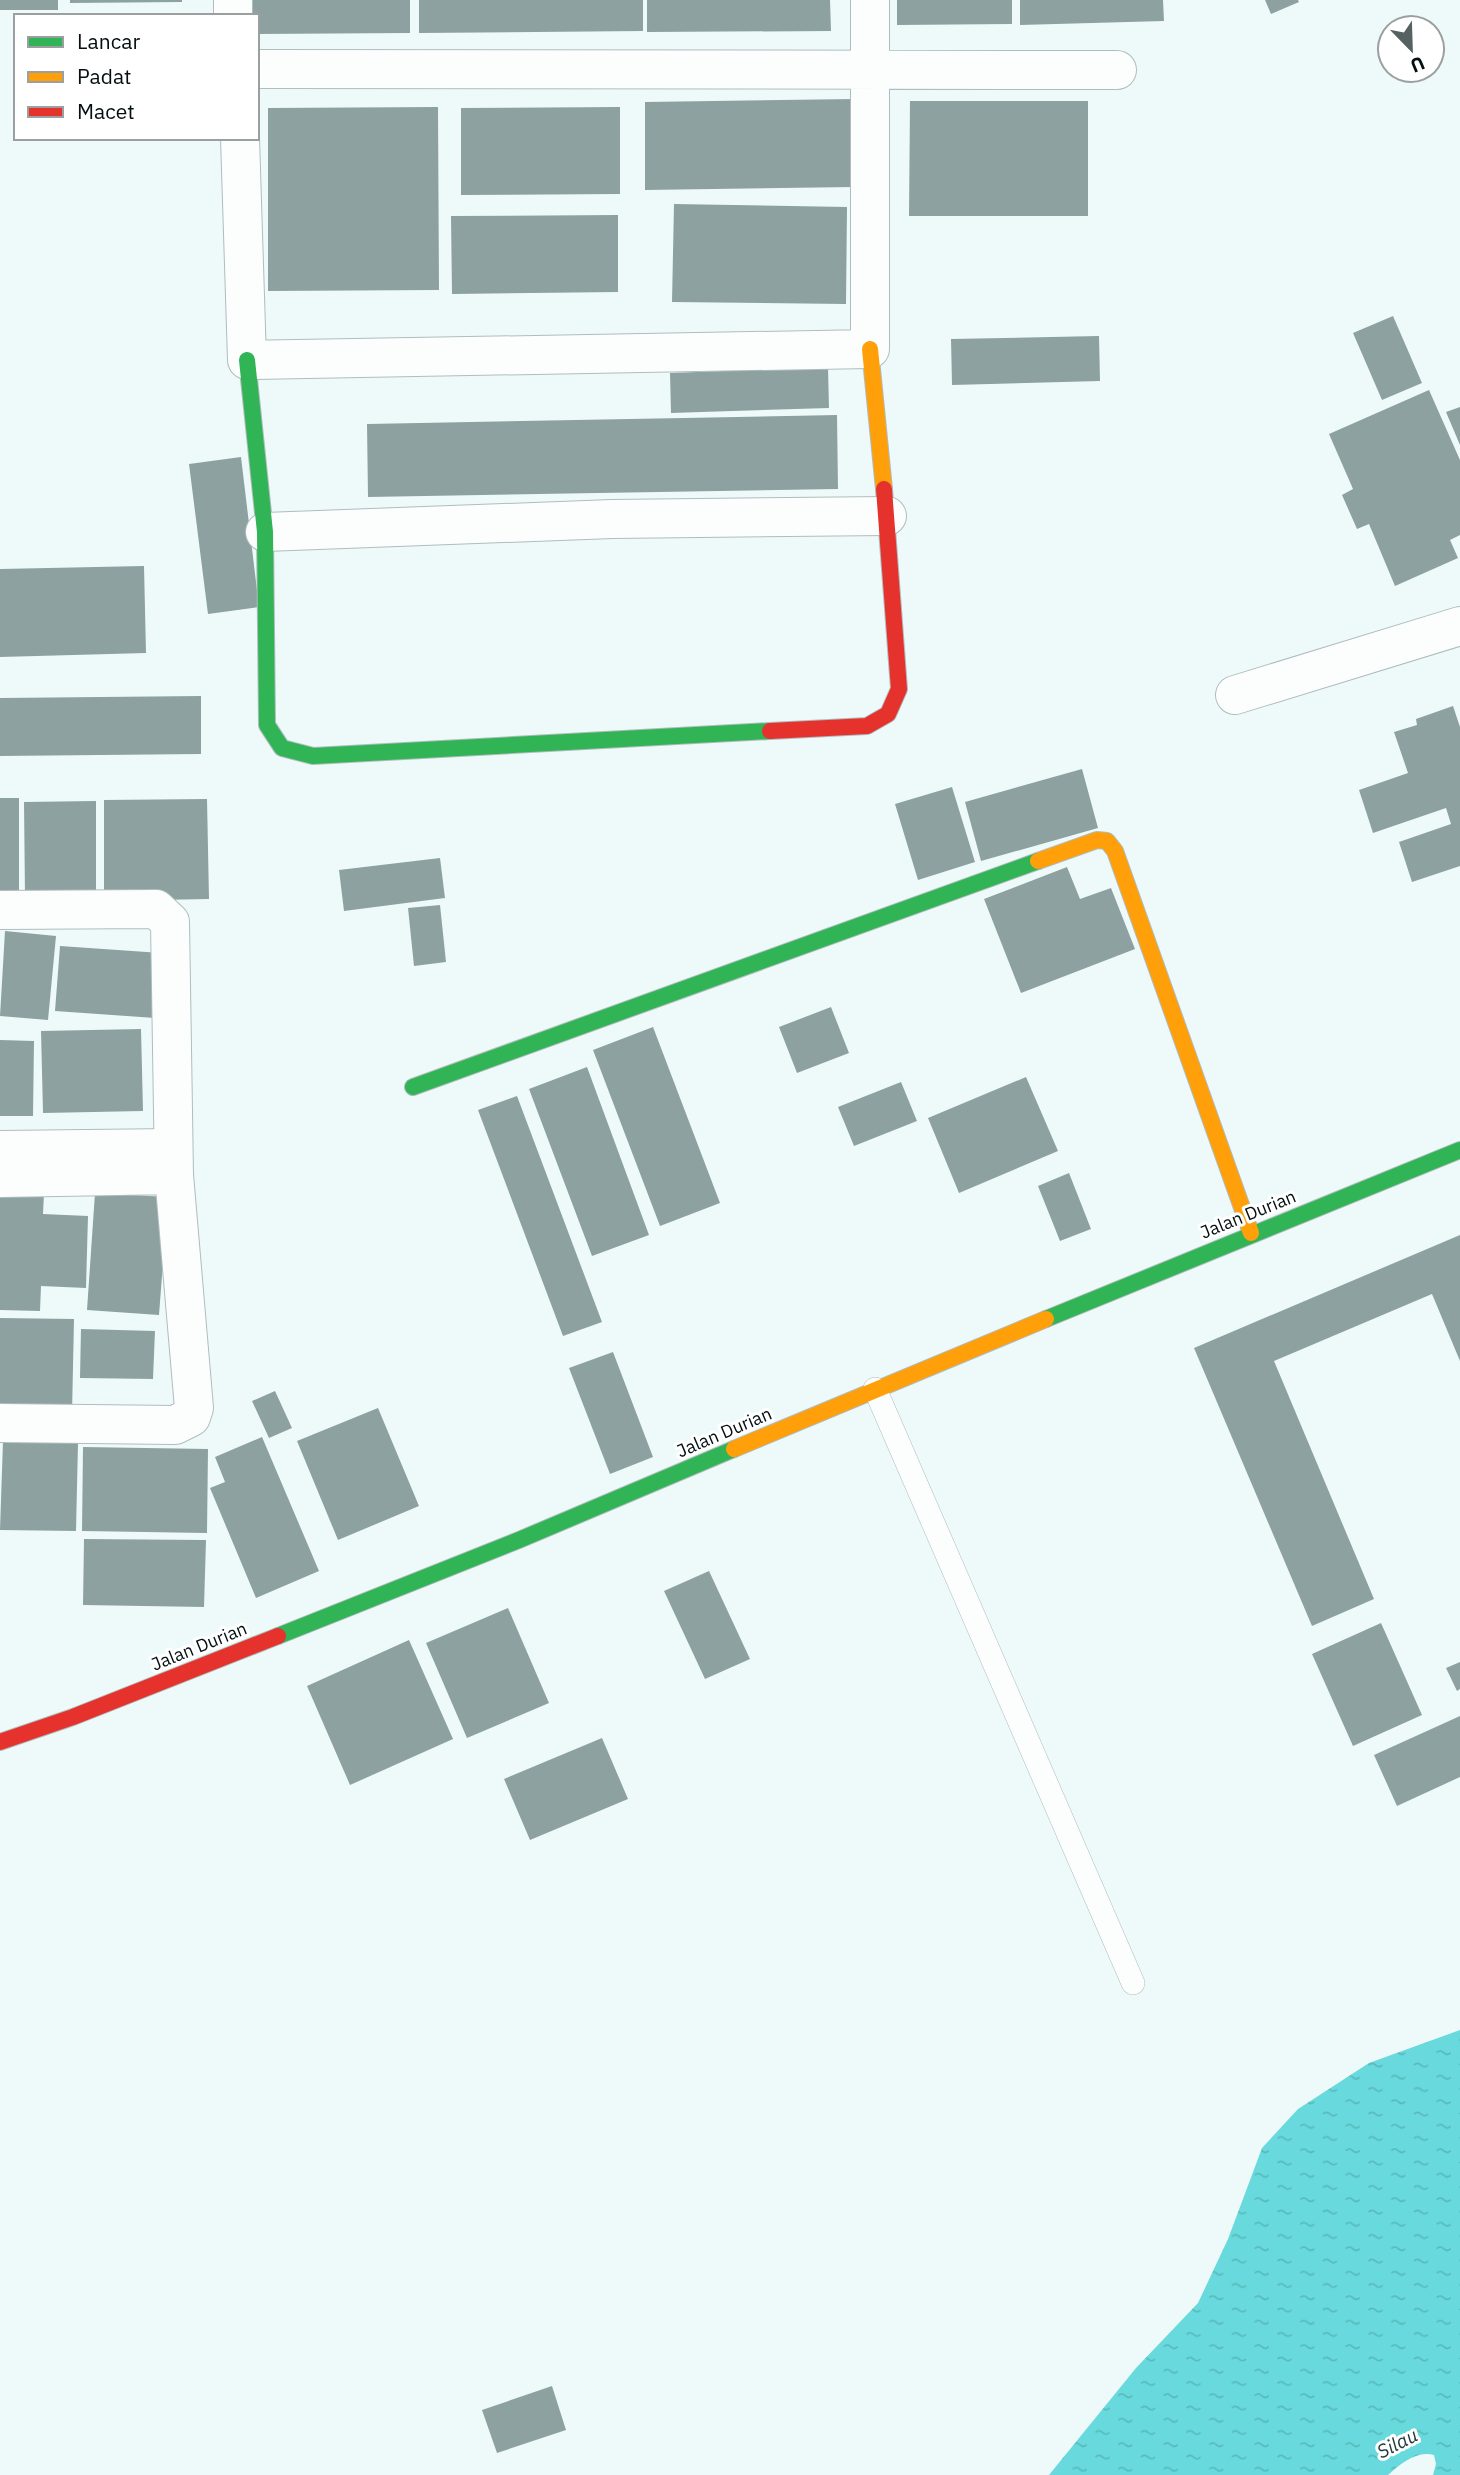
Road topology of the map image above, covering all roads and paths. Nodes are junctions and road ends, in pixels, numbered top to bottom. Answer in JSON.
{"nodes":[{"id":1,"x":870,"y":0,"type":"edge"},
{"id":2,"x":871,"y":68,"type":"junction"},
{"id":3,"x":259,"y":69,"type":"edge"},
{"id":4,"x":1117,"y":70,"type":"dead end"},
{"id":5,"x":240,"y":140,"type":"edge"},
{"id":6,"x":870,"y":349,"type":"junction"},
{"id":7,"x":247,"y":359,"type":"junction"},
{"id":8,"x":887,"y":516,"type":"junction"},
{"id":9,"x":265,"y":532,"type":"junction"},
{"id":10,"x":1460,"y":626,"type":"edge"},
{"id":11,"x":1235,"y":695,"type":"dead end"},
{"id":12,"x":0,"y":910,"type":"edge"},
{"id":13,"x":413,"y":1087,"type":"dead end"},
{"id":14,"x":0,"y":1150,"type":"edge"},
{"id":15,"x":1460,"y":1150,"type":"edge"},
{"id":16,"x":173,"y":1162,"type":"junction"},
{"id":17,"x":0,"y":1178,"type":"edge"},
{"id":18,"x":1251,"y":1233,"type":"junction"},
{"id":19,"x":874,"y":1389,"type":"junction"},
{"id":20,"x":0,"y":1423,"type":"edge"},
{"id":21,"x":0,"y":1742,"type":"edge"},
{"id":22,"x":1132,"y":1983,"type":"dead end"}],
"edges":[{"from":1,"to":2,"type":"street"},
{"from":2,"to":3,"type":"street"},
{"from":2,"to":4,"type":"street"},
{"from":2,"to":6,"type":"street"},
{"from":5,"to":7,"type":"street"},
{"from":6,"to":7,"type":"street"},
{"from":6,"to":8,"type":"street"},
{"from":7,"to":9,"type":"street"},
{"from":8,"to":9,"type":"street"},
{"from":8,"to":9,"type":"street"},
{"from":10,"to":11,"type":"street"},
{"from":12,"to":16,"type":"street"},
{"from":13,"to":18,"type":"street"},
{"from":14,"to":16,"type":"street"},
{"from":15,"to":18,"type":"street","name":"Jalan Durian"},
{"from":16,"to":17,"type":"street"},
{"from":16,"to":20,"type":"street"},
{"from":18,"to":19,"type":"street","name":"Jalan Durian"},
{"from":19,"to":21,"type":"street","name":"Jalan Durian"},
{"from":19,"to":22,"type":"lane"}]}
